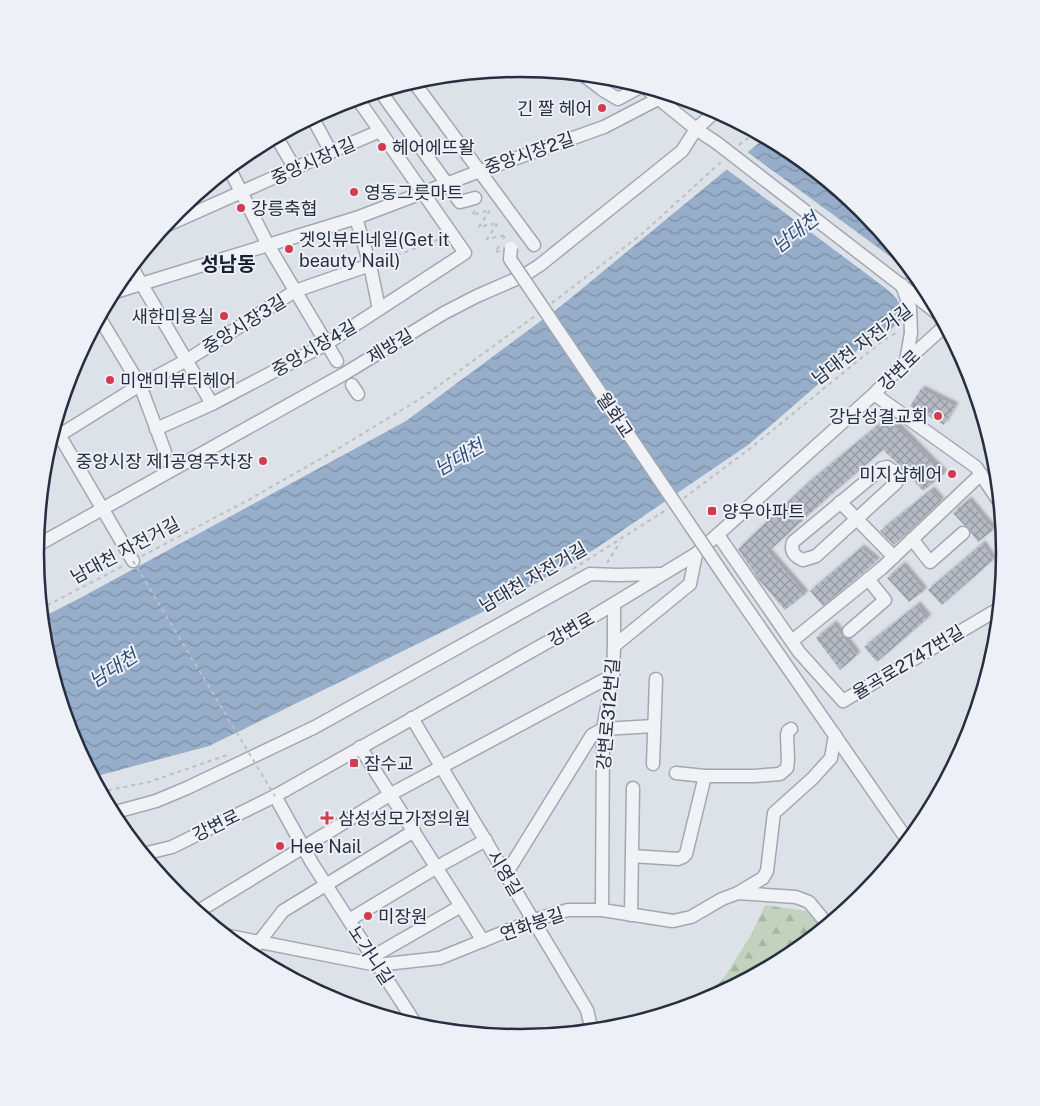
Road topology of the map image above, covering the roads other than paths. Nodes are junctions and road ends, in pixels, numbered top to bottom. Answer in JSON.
{"nodes":[{"id":1,"x":594,"y":83,"type":"edge"},
{"id":2,"x":418,"y":88,"type":"edge"},
{"id":3,"x":633,"y":91,"type":"edge"},
{"id":4,"x":384,"y":97,"type":"edge"},
{"id":5,"x":659,"y":98,"type":"edge"},
{"id":6,"x":666,"y":100,"type":"edge"},
{"id":7,"x":361,"y":104,"type":"edge"},
{"id":8,"x":710,"y":117,"type":"edge"},
{"id":9,"x":315,"y":123,"type":"edge"},
{"id":10,"x":696,"y":130,"type":"junction"},
{"id":11,"x":380,"y":132,"type":"junction"},
{"id":12,"x":280,"y":142,"type":"edge"},
{"id":13,"x":331,"y":152,"type":"junction"},
{"id":14,"x":295,"y":169,"type":"junction"},
{"id":15,"x":480,"y":171,"type":"junction"},
{"id":16,"x":231,"y":174,"type":"edge"},
{"id":17,"x":446,"y":184,"type":"junction"},
{"id":18,"x":240,"y":193,"type":"junction"},
{"id":19,"x":423,"y":193,"type":"junction"},
{"id":20,"x":476,"y":203,"type":"road end"},
{"id":21,"x":356,"y":218,"type":"junction"},
{"id":22,"x":180,"y":220,"type":"edge"},
{"id":23,"x":268,"y":245,"type":"junction"},
{"id":24,"x":534,"y":245,"type":"dead end"},
{"id":25,"x":511,"y":248,"type":"road end"},
{"id":26,"x":370,"y":265,"type":"junction"},
{"id":27,"x":135,"y":273,"type":"edge"},
{"id":28,"x":141,"y":284,"type":"junction"},
{"id":29,"x":902,"y":285,"type":"junction"},
{"id":30,"x":915,"y":286,"type":"edge"},
{"id":31,"x":123,"y":290,"type":"edge"},
{"id":32,"x":295,"y":291,"type":"junction"},
{"id":33,"x":925,"y":303,"type":"edge"},
{"id":34,"x":379,"y":309,"type":"junction"},
{"id":35,"x":103,"y":324,"type":"edge"},
{"id":36,"x":941,"y":331,"type":"edge"},
{"id":37,"x":326,"y":344,"type":"junction"},
{"id":38,"x":187,"y":360,"type":"junction"},
{"id":39,"x":337,"y":361,"type":"dead end"},
{"id":40,"x":906,"y":361,"type":"junction"},
{"id":41,"x":140,"y":385,"type":"junction"},
{"id":42,"x":874,"y":394,"type":"junction"},
{"id":43,"x":212,"y":404,"type":"junction"},
{"id":44,"x":156,"y":429,"type":"junction"},
{"id":45,"x":60,"y":431,"type":"edge"},
{"id":46,"x":58,"y":440,"type":"edge"},
{"id":47,"x":164,"y":452,"type":"dead end"},
{"id":48,"x":981,"y":474,"type":"junction"},
{"id":49,"x":992,"y":491,"type":"edge"},
{"id":50,"x":840,"y":502,"type":"junction"},
{"id":51,"x":102,"y":509,"type":"junction"},
{"id":52,"x":857,"y":519,"type":"junction"},
{"id":53,"x":963,"y":533,"type":"dead end"},
{"id":54,"x":718,"y":535,"type":"junction"},
{"id":55,"x":912,"y":539,"type":"junction"},
{"id":56,"x":44,"y":541,"type":"edge"},
{"id":57,"x":696,"y":554,"type":"junction"},
{"id":58,"x":894,"y":557,"type":"junction"},
{"id":59,"x":133,"y":561,"type":"road end"},
{"id":60,"x":662,"y":574,"type":"junction"},
{"id":61,"x":868,"y":580,"type":"junction"},
{"id":62,"x":614,"y":604,"type":"junction"},
{"id":63,"x":992,"y":613,"type":"edge"},
{"id":64,"x":849,"y":631,"type":"dead end"},
{"id":65,"x":792,"y":641,"type":"junction"},
{"id":66,"x":614,"y":646,"type":"junction"},
{"id":67,"x":613,"y":675,"type":"junction"},
{"id":68,"x":656,"y":679,"type":"dead end"},
{"id":69,"x":412,"y":718,"type":"junction"},
{"id":70,"x":654,"y":726,"type":"junction"},
{"id":71,"x":603,"y":729,"type":"junction"},
{"id":72,"x":791,"y":729,"type":"dead end"},
{"id":73,"x":835,"y":735,"type":"junction"},
{"id":74,"x":360,"y":747,"type":"junction"},
{"id":75,"x":653,"y":764,"type":"dead end"},
{"id":76,"x":442,"y":767,"type":"junction"},
{"id":77,"x":676,"y":773,"type":"dead end"},
{"id":78,"x":705,"y":776,"type":"junction"},
{"id":79,"x":633,"y":788,"type":"dead end"},
{"id":80,"x":391,"y":794,"type":"junction"},
{"id":81,"x":275,"y":796,"type":"junction"},
{"id":82,"x":120,"y":811,"type":"edge"},
{"id":83,"x":414,"y":831,"type":"junction"},
{"id":84,"x":904,"y":835,"type":"edge"},
{"id":85,"x":486,"y":840,"type":"junction"},
{"id":86,"x":304,"y":848,"type":"junction"},
{"id":87,"x":151,"y":854,"type":"edge"},
{"id":88,"x":632,"y":856,"type":"junction"},
{"id":89,"x":437,"y":867,"type":"junction"},
{"id":90,"x":506,"y":874,"type":"junction"},
{"id":91,"x":326,"y":884,"type":"junction"},
{"id":92,"x":738,"y":893,"type":"junction"},
{"id":93,"x":461,"y":906,"type":"junction"},
{"id":94,"x":203,"y":908,"type":"edge"},
{"id":95,"x":602,"y":910,"type":"junction"},
{"id":96,"x":630,"y":915,"type":"junction"},
{"id":97,"x":349,"y":920,"type":"junction"},
{"id":98,"x":534,"y":920,"type":"junction"},
{"id":99,"x":824,"y":920,"type":"edge"},
{"id":100,"x":240,"y":938,"type":"edge"},
{"id":101,"x":483,"y":941,"type":"junction"},
{"id":102,"x":260,"y":942,"type":"junction"},
{"id":103,"x":254,"y":949,"type":"edge"},
{"id":104,"x":375,"y":961,"type":"junction"},
{"id":105,"x":411,"y":1016,"type":"edge"},
{"id":106,"x":590,"y":1024,"type":"edge"}],
"edges":[{"from":1,"to":3,"type":"street"},
{"from":2,"to":15,"type":"street"},
{"from":4,"to":17,"type":"street"},
{"from":5,"to":15,"type":"street","name":"중앙시장2길"},
{"from":6,"to":10,"type":"street"},
{"from":7,"to":11,"type":"street"},
{"from":8,"to":10,"type":"street","name":"제방길"},
{"from":9,"to":13,"type":"street"},
{"from":10,"to":29,"type":"street","bridge":true},
{"from":10,"to":51,"type":"street","name":"제방길"},
{"from":11,"to":13,"type":"street","name":"중앙시장1길"},
{"from":11,"to":19,"type":"street"},
{"from":12,"to":14,"type":"street"},
{"from":13,"to":14,"type":"street","name":"중앙시장1길"},
{"from":14,"to":18,"type":"street","name":"중앙시장1길"},
{"from":15,"to":17,"type":"street","name":"중앙시장2길"},
{"from":15,"to":24,"type":"street"},
{"from":16,"to":18,"type":"street"},
{"from":17,"to":19,"type":"street","name":"중앙시장2길"},
{"from":17,"to":20,"type":"street"},
{"from":18,"to":22,"type":"street","name":"중앙시장1길"},
{"from":18,"to":23,"type":"street"},
{"from":19,"to":21,"type":"street","name":"중앙시장2길"},
{"from":19,"to":34,"type":"street","name":"중앙시장4길"},
{"from":21,"to":23,"type":"street","name":"중앙시장2길"},
{"from":21,"to":26,"type":"street"},
{"from":23,"to":28,"type":"street","name":"중앙시장2길"},
{"from":23,"to":32,"type":"street"},
{"from":25,"to":73,"type":"street","name":"월화교","bridge":true},
{"from":26,"to":32,"type":"street","name":"중앙시장3길"},
{"from":26,"to":34,"type":"street"},
{"from":27,"to":28,"type":"street"},
{"from":28,"to":31,"type":"street","name":"중앙시장2길"},
{"from":28,"to":38,"type":"street"},
{"from":29,"to":30,"type":"street"},
{"from":29,"to":33,"type":"street","bridge":true},
{"from":29,"to":40,"type":"street","bridge":true},
{"from":32,"to":37,"type":"street"},
{"from":32,"to":38,"type":"street","name":"중앙시장3길"},
{"from":34,"to":37,"type":"street","name":"중앙시장4길"},
{"from":35,"to":41,"type":"street"},
{"from":36,"to":40,"type":"street","name":"강변로"},
{"from":37,"to":39,"type":"street"},
{"from":37,"to":43,"type":"street","name":"중앙시장4길"},
{"from":38,"to":41,"type":"street","name":"중앙시장3길"},
{"from":38,"to":43,"type":"street"},
{"from":40,"to":42,"type":"street","name":"강변로"},
{"from":41,"to":44,"type":"street"},
{"from":41,"to":45,"type":"street","name":"중앙시장3길"},
{"from":42,"to":48,"type":"street"},
{"from":42,"to":54,"type":"street","name":"강변로"},
{"from":43,"to":44,"type":"street","name":"중앙시장4길"},
{"from":44,"to":47,"type":"street"},
{"from":46,"to":51,"type":"street"},
{"from":48,"to":49,"type":"street"},
{"from":48,"to":55,"type":"street"},
{"from":50,"to":52,"type":"street"},
{"from":50,"to":52,"type":"street"},
{"from":50,"to":52,"type":"street"},
{"from":51,"to":56,"type":"street","name":"제방길"},
{"from":51,"to":59,"type":"street"},
{"from":52,"to":58,"type":"street"},
{"from":53,"to":55,"type":"street"},
{"from":54,"to":57,"type":"street","name":"강변로"},
{"from":54,"to":65,"type":"street"},
{"from":55,"to":58,"type":"street"},
{"from":57,"to":60,"type":"street","name":"강변로"},
{"from":57,"to":66,"type":"street","name":"강변로312번길"},
{"from":58,"to":61,"type":"street"},
{"from":60,"to":62,"type":"street","name":"강변로"},
{"from":60,"to":82,"type":"street"},
{"from":61,"to":64,"type":"street"},
{"from":61,"to":65,"type":"street"},
{"from":62,"to":66,"type":"street"},
{"from":62,"to":69,"type":"street","name":"강변로"},
{"from":63,"to":65,"type":"street","name":"율곡로2747번길"},
{"from":66,"to":67,"type":"street","name":"강변로312번길"},
{"from":67,"to":71,"type":"street","name":"강변로312번길"},
{"from":67,"to":76,"type":"street"},
{"from":68,"to":70,"type":"street"},
{"from":69,"to":74,"type":"street","name":"강변로"},
{"from":69,"to":76,"type":"street","name":"시영길"},
{"from":70,"to":71,"type":"street"},
{"from":70,"to":75,"type":"street"},
{"from":71,"to":90,"type":"street"},
{"from":71,"to":95,"type":"street","name":"강변로312번길"},
{"from":72,"to":78,"type":"street"},
{"from":73,"to":84,"type":"street","name":"월화교"},
{"from":73,"to":92,"type":"street"},
{"from":74,"to":80,"type":"street"},
{"from":74,"to":81,"type":"street","name":"강변로"},
{"from":76,"to":80,"type":"street"},
{"from":76,"to":85,"type":"street","name":"시영길"},
{"from":77,"to":78,"type":"street"},
{"from":78,"to":88,"type":"street"},
{"from":79,"to":88,"type":"street"},
{"from":80,"to":83,"type":"street"},
{"from":80,"to":86,"type":"street"},
{"from":81,"to":86,"type":"street","name":"노가니길"},
{"from":81,"to":87,"type":"street","name":"강변로"},
{"from":83,"to":89,"type":"street"},
{"from":83,"to":91,"type":"street"},
{"from":85,"to":89,"type":"street"},
{"from":85,"to":90,"type":"street","name":"시영길"},
{"from":86,"to":91,"type":"street","name":"노가니길"},
{"from":86,"to":94,"type":"street"},
{"from":88,"to":96,"type":"street"},
{"from":89,"to":93,"type":"street"},
{"from":89,"to":97,"type":"street"},
{"from":90,"to":98,"type":"street","name":"시영길"},
{"from":91,"to":97,"type":"street","name":"노가니길"},
{"from":91,"to":102,"type":"street"},
{"from":92,"to":96,"type":"street","name":"연화봉길"},
{"from":92,"to":99,"type":"street","name":"연화봉길"},
{"from":93,"to":101,"type":"street"},
{"from":93,"to":104,"type":"street"},
{"from":95,"to":96,"type":"street","name":"연화봉길"},
{"from":95,"to":98,"type":"street","name":"연화봉길"},
{"from":97,"to":104,"type":"street","name":"노가니길"},
{"from":98,"to":101,"type":"street","name":"연화봉길"},
{"from":98,"to":106,"type":"street","name":"시영길"},
{"from":100,"to":102,"type":"street","name":"연화봉길"},
{"from":101,"to":104,"type":"street","name":"연화봉길"},
{"from":102,"to":103,"type":"street"},
{"from":102,"to":104,"type":"street","name":"연화봉길"},
{"from":104,"to":105,"type":"street","name":"노가니길"}]}
